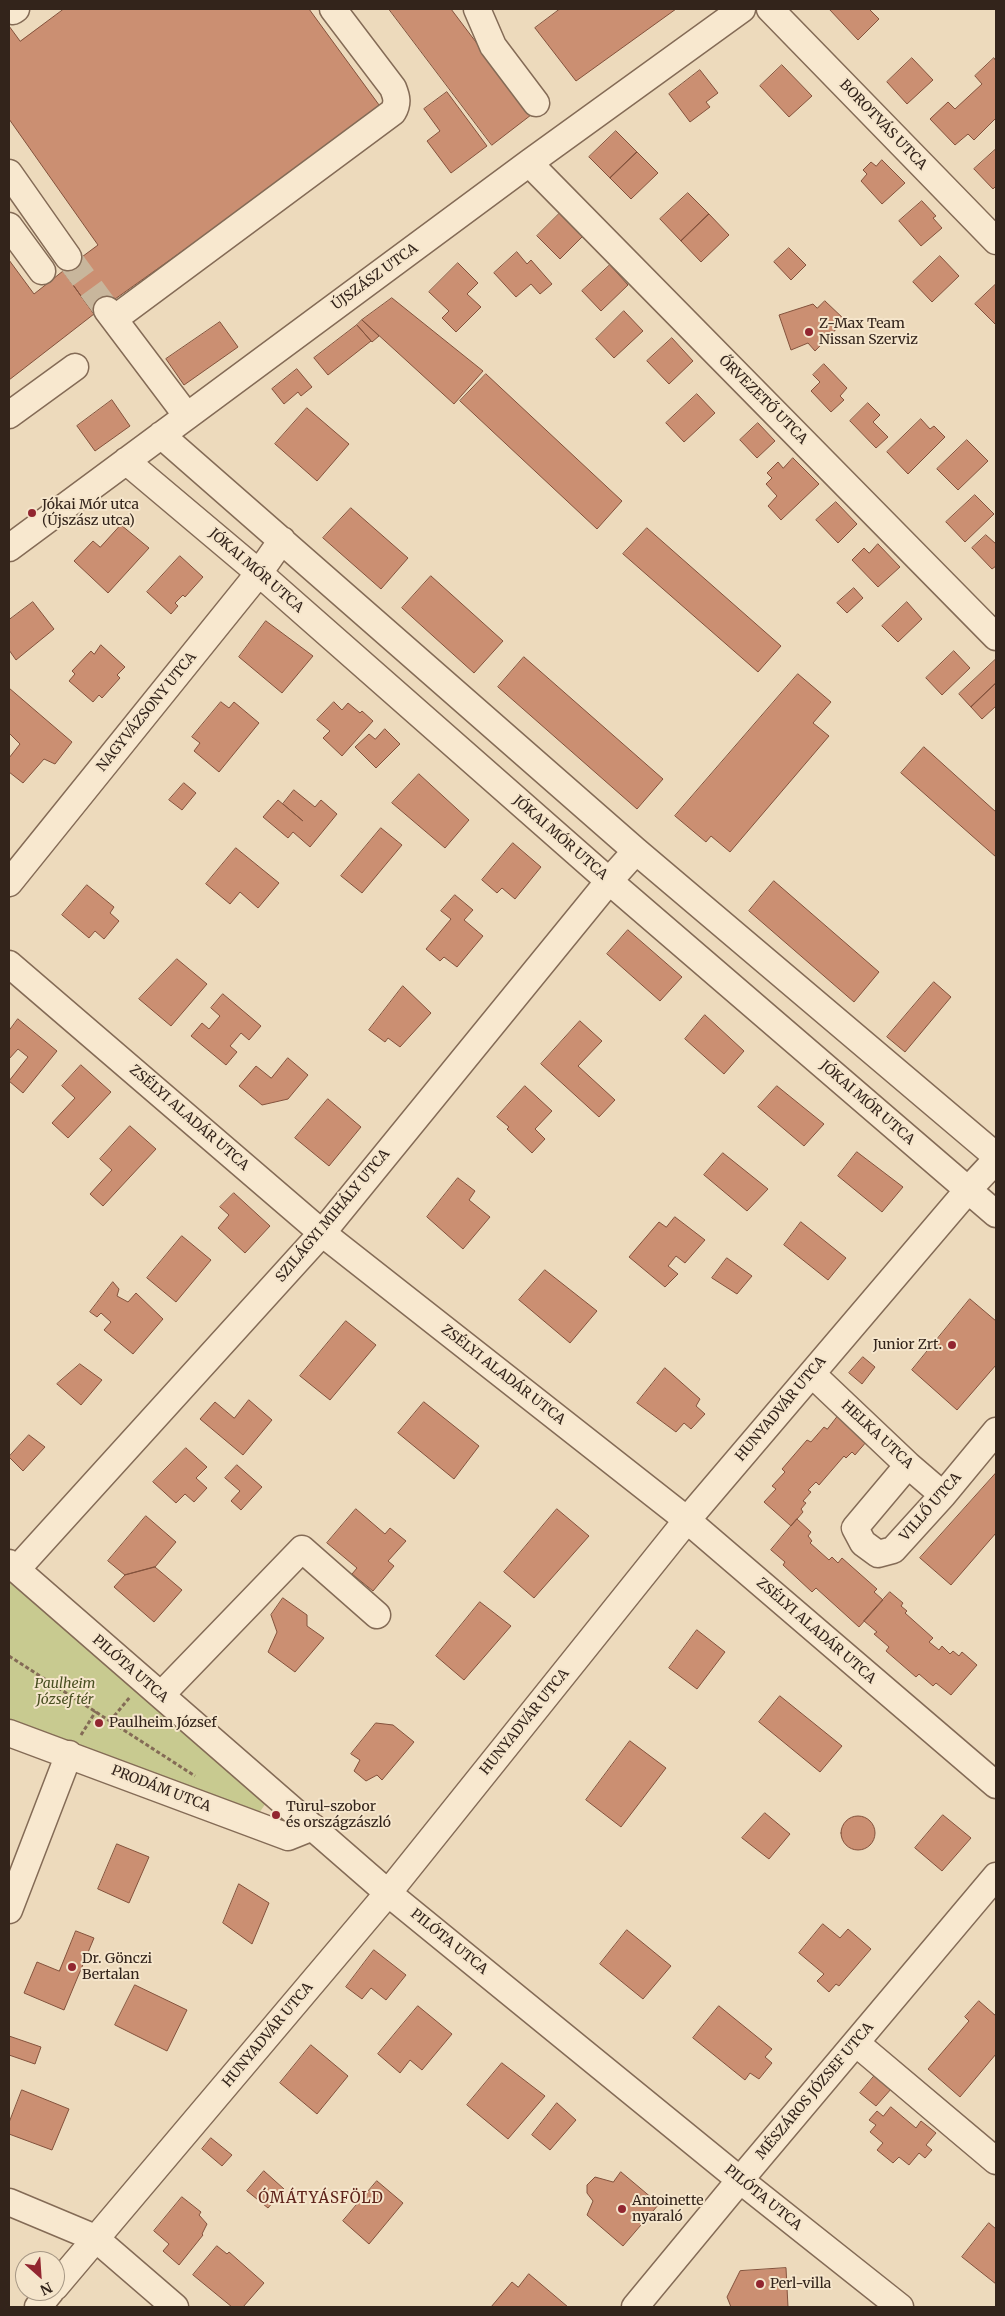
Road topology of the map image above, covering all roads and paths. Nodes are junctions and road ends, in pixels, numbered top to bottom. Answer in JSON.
{"nodes":[{"id":1,"x":11,"y":9,"type":"edge"},
{"id":2,"x":16,"y":9,"type":"edge"},
{"id":3,"x":333,"y":9,"type":"edge"},
{"id":4,"x":477,"y":9,"type":"edge"},
{"id":5,"x":742,"y":9,"type":"edge"},
{"id":6,"x":770,"y":9,"type":"edge"},
{"id":7,"x":536,"y":103,"type":"dead end"},
{"id":8,"x":529,"y":163,"type":"junction"},
{"id":9,"x":9,"y":173,"type":"edge"},
{"id":10,"x":9,"y":226,"type":"edge"},
{"id":11,"x":996,"y":241,"type":"edge"},
{"id":12,"x":68,"y":257,"type":"tunnel mouth"},
{"id":13,"x":42,"y":271,"type":"tunnel mouth"},
{"id":14,"x":75,"y":367,"type":"dead end"},
{"id":15,"x":9,"y":415,"type":"edge"},
{"id":16,"x":187,"y":416,"type":"junction"},
{"id":17,"x":162,"y":435,"type":"junction"},
{"id":18,"x":126,"y":461,"type":"junction"},
{"id":19,"x":282,"y":540,"type":"junction"},
{"id":20,"x":9,"y":548,"type":"edge"},
{"id":21,"x":259,"y":573,"type":"junction"},
{"id":22,"x":996,"y":637,"type":"edge"},
{"id":23,"x":636,"y":851,"type":"junction"},
{"id":24,"x":609,"y":881,"type":"junction"},
{"id":25,"x":9,"y":883,"type":"edge"},
{"id":26,"x":9,"y":964,"type":"edge"},
{"id":27,"x":996,"y":1158,"type":"edge"},
{"id":28,"x":968,"y":1190,"type":"junction"},
{"id":29,"x":996,"y":1214,"type":"edge"},
{"id":30,"x":322,"y":1232,"type":"junction"},
{"id":31,"x":812,"y":1374,"type":"junction"},
{"id":32,"x":996,"y":1431,"type":"edge"},
{"id":33,"x":908,"y":1465,"type":"junction"},
{"id":34,"x":944,"y":1495,"type":"junction"},
{"id":35,"x":687,"y":1520,"type":"junction"},
{"id":36,"x":13,"y":1566,"type":"edge"},
{"id":37,"x":377,"y":1615,"type":"dead end"},
{"id":38,"x":9,"y":1656,"type":"edge"},
{"id":39,"x":152,"y":1688,"type":"junction"},
{"id":40,"x":96,"y":1711,"type":"junction"},
{"id":41,"x":110,"y":1721,"type":"junction"},
{"id":42,"x":9,"y":1733,"type":"edge"},
{"id":43,"x":68,"y":1754,"type":"junction"},
{"id":44,"x":199,"y":1779,"type":"dead end"},
{"id":45,"x":996,"y":1785,"type":"edge"},
{"id":46,"x":313,"y":1827,"type":"junction"},
{"id":47,"x":996,"y":1876,"type":"edge"},
{"id":48,"x":388,"y":1893,"type":"junction"},
{"id":49,"x":9,"y":1910,"type":"edge"},
{"id":50,"x":856,"y":2043,"type":"junction"},
{"id":51,"x":996,"y":2161,"type":"edge"},
{"id":52,"x":740,"y":2180,"type":"junction"},
{"id":53,"x":9,"y":2202,"type":"edge"},
{"id":54,"x":95,"y":2238,"type":"junction"},
{"id":55,"x":65,"y":2275,"type":"edge"},
{"id":56,"x":175,"y":2307,"type":"edge"},
{"id":57,"x":635,"y":2307,"type":"edge"},
{"id":58,"x":900,"y":2307,"type":"edge"}],
"edges":[{"from":1,"to":2,"type":"street"},
{"from":3,"to":16,"type":"street"},
{"from":4,"to":7,"type":"street"},
{"from":5,"to":8,"type":"street","name":"ÚJSZÁSZ UTCA"},
{"from":6,"to":11,"type":"street","name":"BOROTVÁS UTCA"},
{"from":8,"to":16,"type":"street","name":"ÚJSZÁSZ UTCA"},
{"from":8,"to":22,"type":"street","name":"ŐRVEZETŐ UTCA"},
{"from":9,"to":12,"type":"street"},
{"from":10,"to":13,"type":"street"},
{"from":14,"to":15,"type":"street"},
{"from":16,"to":17,"type":"street","name":"ÚJSZÁSZ UTCA"},
{"from":17,"to":18,"type":"street","name":"ÚJSZÁSZ UTCA"},
{"from":17,"to":19,"type":"street"},
{"from":18,"to":20,"type":"street","name":"ÚJSZÁSZ UTCA"},
{"from":18,"to":21,"type":"street","name":"JÓKAI MÓR UTCA"},
{"from":19,"to":21,"type":"street","name":"NAGYVÁZSONY UTCA"},
{"from":19,"to":23,"type":"street"},
{"from":21,"to":24,"type":"street","name":"JÓKAI MÓR UTCA"},
{"from":21,"to":25,"type":"street","name":"NAGYVÁZSONY UTCA"},
{"from":23,"to":24,"type":"street","name":"SZILÁGYI MIHÁLY UTCA"},
{"from":23,"to":27,"type":"street"},
{"from":24,"to":28,"type":"street","name":"JÓKAI MÓR UTCA"},
{"from":24,"to":30,"type":"street","name":"SZILÁGYI MIHÁLY UTCA"},
{"from":26,"to":30,"type":"street","name":"ZSÉLYI ALADÁR UTCA"},
{"from":27,"to":28,"type":"street","name":"HUNYADVÁR UTCA"},
{"from":28,"to":29,"type":"street","name":"JÓKAI MÓR UTCA"},
{"from":28,"to":31,"type":"street","name":"HUNYADVÁR UTCA"},
{"from":30,"to":35,"type":"street","name":"ZSÉLYI ALADÁR UTCA"},
{"from":30,"to":36,"type":"street","name":"SZILÁGYI MIHÁLY UTCA"},
{"from":31,"to":33,"type":"street","name":"HELKA UTCA"},
{"from":31,"to":35,"type":"street","name":"HUNYADVÁR UTCA"},
{"from":32,"to":34,"type":"street","name":"VILLŐ UTCA"},
{"from":33,"to":34,"type":"street","name":"HELKA UTCA"},
{"from":33,"to":34,"type":"street","name":"VILLŐ UTCA"},
{"from":35,"to":45,"type":"street","name":"ZSÉLYI ALADÁR UTCA"},
{"from":35,"to":48,"type":"street","name":"HUNYADVÁR UTCA"},
{"from":36,"to":39,"type":"street","name":"PILÓTA UTCA"},
{"from":37,"to":39,"type":"street"},
{"from":38,"to":40,"type":"path"},
{"from":39,"to":41,"type":"path"},
{"from":39,"to":46,"type":"street","name":"PILÓTA UTCA"},
{"from":40,"to":41,"type":"path"},
{"from":40,"to":43,"type":"path"},
{"from":41,"to":44,"type":"path"},
{"from":42,"to":43,"type":"street","name":"PRODÁM UTCA"},
{"from":43,"to":46,"type":"street","name":"PRODÁM UTCA"},
{"from":43,"to":49,"type":"street"},
{"from":46,"to":48,"type":"street","name":"PILÓTA UTCA"},
{"from":47,"to":50,"type":"street","name":"MÉSZÁROS JÓZSEF UTCA"},
{"from":48,"to":52,"type":"street","name":"PILÓTA UTCA"},
{"from":48,"to":54,"type":"street","name":"HUNYADVÁR UTCA"},
{"from":50,"to":51,"type":"street"},
{"from":50,"to":52,"type":"street","name":"MÉSZÁROS JÓZSEF UTCA"},
{"from":52,"to":57,"type":"street","name":"MÉSZÁROS JÓZSEF UTCA"},
{"from":52,"to":58,"type":"street","name":"PILÓTA UTCA"},
{"from":53,"to":54,"type":"street"},
{"from":54,"to":55,"type":"street","name":"HUNYADVÁR UTCA"},
{"from":54,"to":56,"type":"street"}]}
